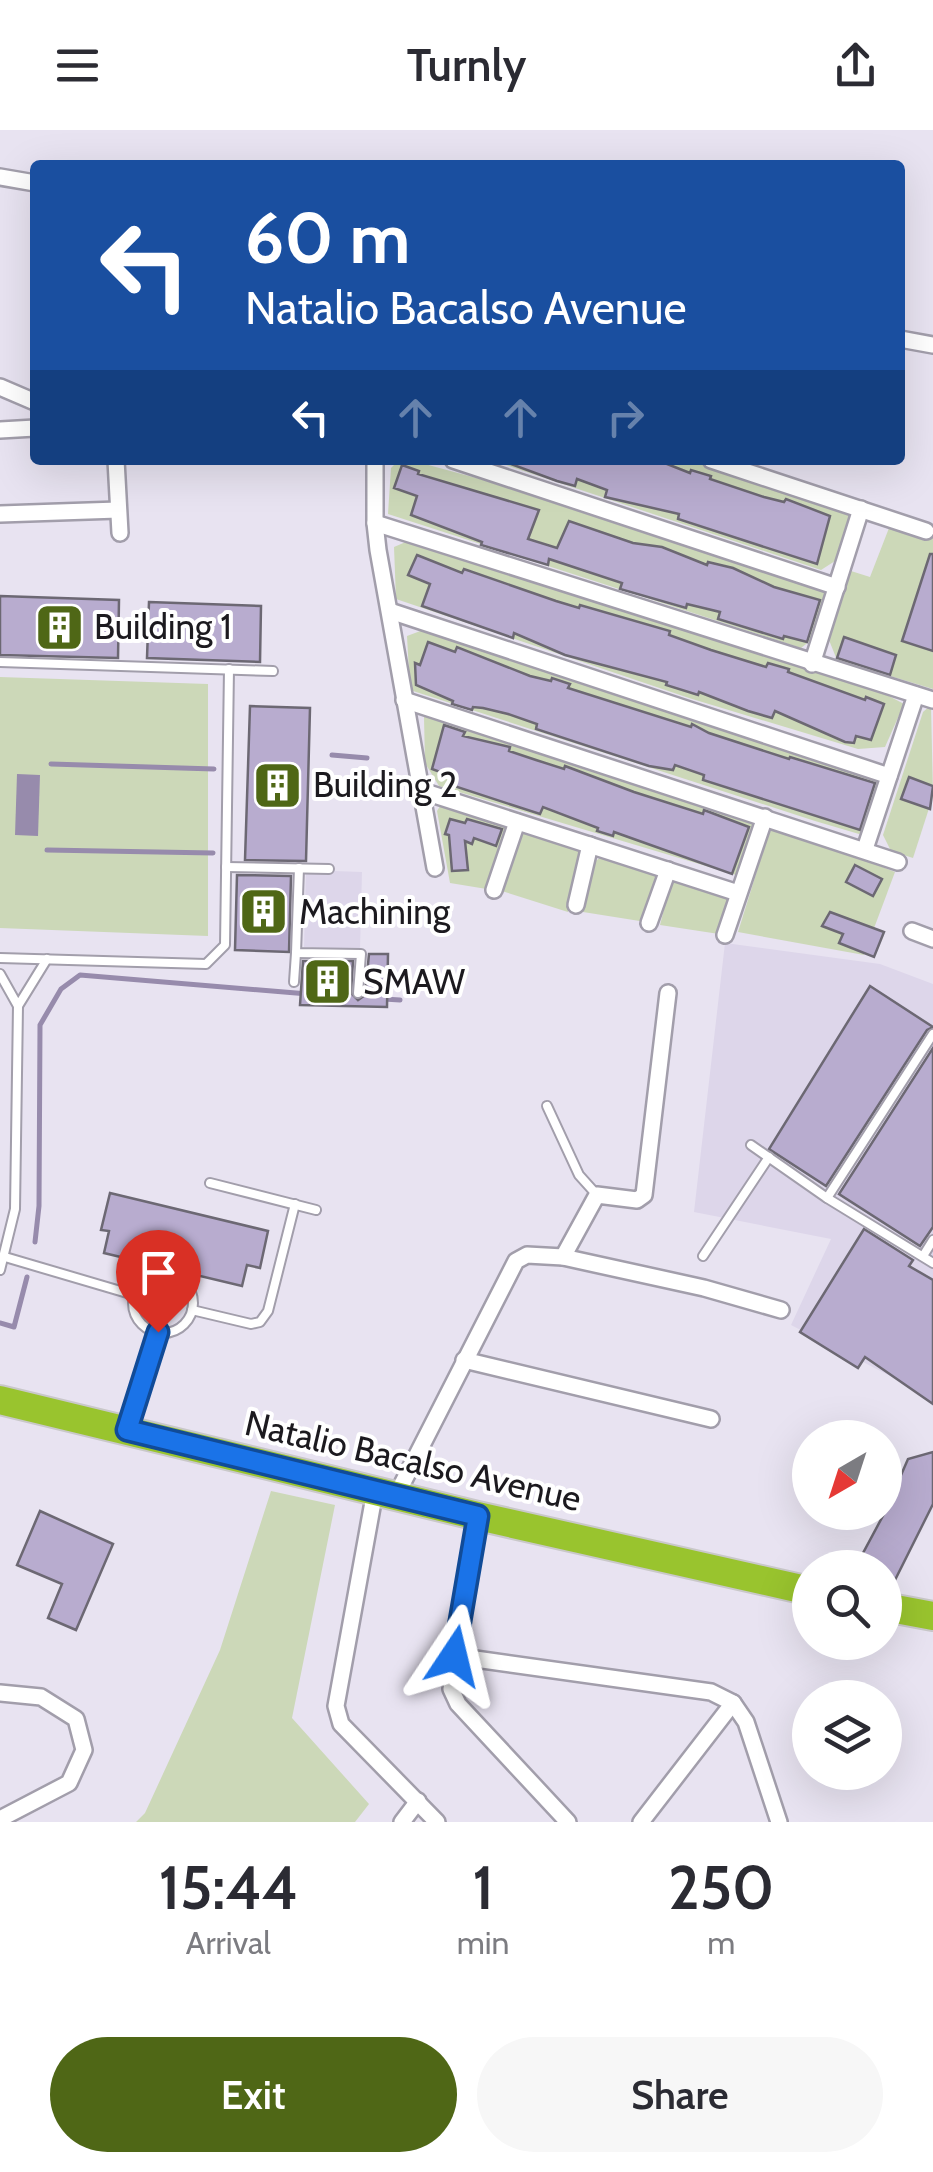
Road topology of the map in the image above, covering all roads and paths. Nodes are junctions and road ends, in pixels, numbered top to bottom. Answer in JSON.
{"nodes":[{"id":1,"x":0,"y":176,"type":"edge"},
{"id":2,"x":30,"y":182,"type":"edge"},
{"id":3,"x":905,"y":340,"type":"edge"},
{"id":4,"x":933,"y":344,"type":"edge"},
{"id":5,"x":0,"y":387,"type":"edge"},
{"id":6,"x":30,"y":400,"type":"edge"},
{"id":7,"x":30,"y":428,"type":"edge"},
{"id":8,"x":0,"y":430,"type":"edge"},
{"id":9,"x":116,"y":465,"type":"edge"},
{"id":10,"x":375,"y":465,"type":"edge"},
{"id":11,"x":468,"y":465,"type":"edge"},
{"id":12,"x":726,"y":465,"type":"edge"},
{"id":13,"x":861,"y":509,"type":"junction"},
{"id":14,"x":118,"y":510,"type":"junction"},
{"id":15,"x":0,"y":514,"type":"edge"},
{"id":16,"x":375,"y":524,"type":"junction"},
{"id":17,"x":926,"y":531,"type":"dead end"},
{"id":18,"x":120,"y":533,"type":"dead end"},
{"id":19,"x":837,"y":586,"type":"junction"},
{"id":20,"x":390,"y":611,"type":"junction"},
{"id":21,"x":0,"y":662,"type":"edge"},
{"id":22,"x":812,"y":664,"type":"junction"},
{"id":23,"x":229,"y":669,"type":"junction"},
{"id":24,"x":273,"y":672,"type":"dead end"},
{"id":25,"x":916,"y":695,"type":"junction"},
{"id":26,"x":404,"y":700,"type":"junction"},
{"id":27,"x":933,"y":700,"type":"edge"},
{"id":28,"x":889,"y":776,"type":"junction"},
{"id":29,"x":422,"y":790,"type":"junction"},
{"id":30,"x":765,"y":817,"type":"junction"},
{"id":31,"x":517,"y":822,"type":"junction"},
{"id":32,"x":590,"y":845,"type":"junction"},
{"id":33,"x":865,"y":849,"type":"junction"},
{"id":34,"x":898,"y":862,"type":"dead end"},
{"id":35,"x":226,"y":867,"type":"junction"},
{"id":36,"x":298,"y":868,"type":"junction"},
{"id":37,"x":329,"y":868,"type":"dead end"},
{"id":38,"x":435,"y":868,"type":"dead end"},
{"id":39,"x":668,"y":870,"type":"junction"},
{"id":40,"x":494,"y":890,"type":"dead end"},
{"id":41,"x":738,"y":893,"type":"junction"},
{"id":42,"x":576,"y":905,"type":"dead end"},
{"id":43,"x":649,"y":923,"type":"dead end"},
{"id":44,"x":912,"y":931,"type":"dead end"},
{"id":45,"x":932,"y":934,"type":"edge"},
{"id":46,"x":725,"y":936,"type":"dead end"},
{"id":47,"x":296,"y":953,"type":"junction"},
{"id":48,"x":0,"y":958,"type":"edge"},
{"id":49,"x":47,"y":959,"type":"junction"},
{"id":50,"x":0,"y":974,"type":"edge"},
{"id":51,"x":294,"y":982,"type":"dead end"},
{"id":52,"x":358,"y":992,"type":"dead end"},
{"id":53,"x":668,"y":993,"type":"dead end"},
{"id":54,"x":18,"y":1006,"type":"junction"},
{"id":55,"x":933,"y":1034,"type":"edge"},
{"id":56,"x":547,"y":1106,"type":"dead end"},
{"id":57,"x":752,"y":1146,"type":"dead end"},
{"id":58,"x":769,"y":1157,"type":"junction"},
{"id":59,"x":210,"y":1183,"type":"dead end"},
{"id":60,"x":597,"y":1195,"type":"junction"},
{"id":61,"x":827,"y":1198,"type":"junction"},
{"id":62,"x":295,"y":1204,"type":"junction"},
{"id":63,"x":316,"y":1210,"type":"dead end"},
{"id":64,"x":933,"y":1240,"type":"edge"},
{"id":65,"x":4,"y":1256,"type":"junction"},
{"id":66,"x":703,"y":1256,"type":"dead end"},
{"id":67,"x":922,"y":1256,"type":"junction"},
{"id":68,"x":563,"y":1257,"type":"junction"},
{"id":69,"x":933,"y":1263,"type":"edge"},
{"id":70,"x":0,"y":1270,"type":"edge"},
{"id":71,"x":134,"y":1295,"type":"junction"},
{"id":72,"x":192,"y":1310,"type":"junction"},
{"id":73,"x":781,"y":1310,"type":"dead end"},
{"id":74,"x":158,"y":1332,"type":"junction"},
{"id":75,"x":464,"y":1360,"type":"junction"},
{"id":76,"x":0,"y":1400,"type":"edge"},
{"id":77,"x":712,"y":1419,"type":"dead end"},
{"id":78,"x":127,"y":1430,"type":"junction"},
{"id":79,"x":386,"y":1493,"type":"junction"},
{"id":80,"x":478,"y":1516,"type":"junction"},
{"id":81,"x":792,"y":1587,"type":"edge"},
{"id":82,"x":902,"y":1610,"type":"edge"},
{"id":83,"x":933,"y":1616,"type":"edge"},
{"id":84,"x":454,"y":1656,"type":"junction"},
{"id":85,"x":0,"y":1693,"type":"edge"},
{"id":86,"x":733,"y":1703,"type":"junction"},
{"id":87,"x":418,"y":1800,"type":"junction"},
{"id":88,"x":0,"y":1819,"type":"edge"},
{"id":89,"x":776,"y":1820,"type":"edge"},
{"id":90,"x":402,"y":1822,"type":"edge"},
{"id":91,"x":437,"y":1822,"type":"edge"},
{"id":92,"x":568,"y":1822,"type":"edge"},
{"id":93,"x":641,"y":1822,"type":"edge"}],
"edges":[{"from":1,"to":2,"type":"street"},
{"from":3,"to":4,"type":"street"},
{"from":5,"to":6,"type":"street"},
{"from":7,"to":8,"type":"street"},
{"from":9,"to":14,"type":"street"},
{"from":10,"to":16,"type":"street"},
{"from":11,"to":19,"type":"street"},
{"from":12,"to":13,"type":"street"},
{"from":13,"to":17,"type":"street"},
{"from":13,"to":19,"type":"street"},
{"from":14,"to":15,"type":"street"},
{"from":14,"to":18,"type":"street"},
{"from":16,"to":20,"type":"street"},
{"from":16,"to":22,"type":"street"},
{"from":19,"to":22,"type":"street"},
{"from":20,"to":26,"type":"street"},
{"from":20,"to":28,"type":"street"},
{"from":21,"to":23,"type":"lane"},
{"from":22,"to":25,"type":"street"},
{"from":23,"to":24,"type":"lane"},
{"from":23,"to":35,"type":"lane"},
{"from":25,"to":27,"type":"street"},
{"from":25,"to":28,"type":"street"},
{"from":26,"to":29,"type":"street"},
{"from":26,"to":30,"type":"street"},
{"from":28,"to":33,"type":"street"},
{"from":29,"to":31,"type":"street"},
{"from":29,"to":38,"type":"street"},
{"from":30,"to":33,"type":"street"},
{"from":30,"to":41,"type":"street"},
{"from":31,"to":32,"type":"street"},
{"from":31,"to":40,"type":"street"},
{"from":32,"to":39,"type":"street"},
{"from":32,"to":42,"type":"street"},
{"from":33,"to":34,"type":"street"},
{"from":35,"to":36,"type":"lane"},
{"from":35,"to":49,"type":"lane"},
{"from":36,"to":37,"type":"lane"},
{"from":36,"to":47,"type":"lane"},
{"from":39,"to":41,"type":"street"},
{"from":39,"to":43,"type":"street"},
{"from":41,"to":46,"type":"street"},
{"from":44,"to":45,"type":"street"},
{"from":47,"to":51,"type":"lane"},
{"from":47,"to":52,"type":"lane"},
{"from":48,"to":49,"type":"lane"},
{"from":49,"to":54,"type":"lane"},
{"from":50,"to":54,"type":"lane"},
{"from":53,"to":60,"type":"street"},
{"from":54,"to":65,"type":"lane"},
{"from":55,"to":61,"type":"lane"},
{"from":56,"to":60,"type":"lane"},
{"from":57,"to":58,"type":"lane"},
{"from":58,"to":61,"type":"lane"},
{"from":58,"to":66,"type":"lane"},
{"from":59,"to":62,"type":"lane"},
{"from":60,"to":68,"type":"street"},
{"from":61,"to":67,"type":"lane"},
{"from":62,"to":63,"type":"lane"},
{"from":62,"to":72,"type":"lane"},
{"from":64,"to":67,"type":"lane"},
{"from":65,"to":70,"type":"lane"},
{"from":65,"to":71,"type":"lane"},
{"from":67,"to":69,"type":"lane"},
{"from":68,"to":73,"type":"street"},
{"from":68,"to":75,"type":"street"},
{"from":71,"to":72,"type":"lane"},
{"from":71,"to":74,"type":"lane"},
{"from":72,"to":74,"type":"lane"},
{"from":74,"to":78,"type":"lane"},
{"from":75,"to":77,"type":"street"},
{"from":75,"to":79,"type":"street"},
{"from":76,"to":78,"type":"highway","name":"Natalio Bacalso Avenue"},
{"from":78,"to":79,"type":"highway","name":"Natalio Bacalso Avenue"},
{"from":79,"to":80,"type":"highway","name":"Natalio Bacalso Avenue"},
{"from":79,"to":87,"type":"street"},
{"from":80,"to":81,"type":"highway","name":"Natalio Bacalso Avenue"},
{"from":80,"to":84,"type":"street"},
{"from":82,"to":83,"type":"highway"},
{"from":84,"to":86,"type":"street"},
{"from":84,"to":92,"type":"street"},
{"from":85,"to":88,"type":"street"},
{"from":86,"to":89,"type":"street"},
{"from":86,"to":93,"type":"street"},
{"from":87,"to":90,"type":"street"},
{"from":87,"to":91,"type":"street"}]}
